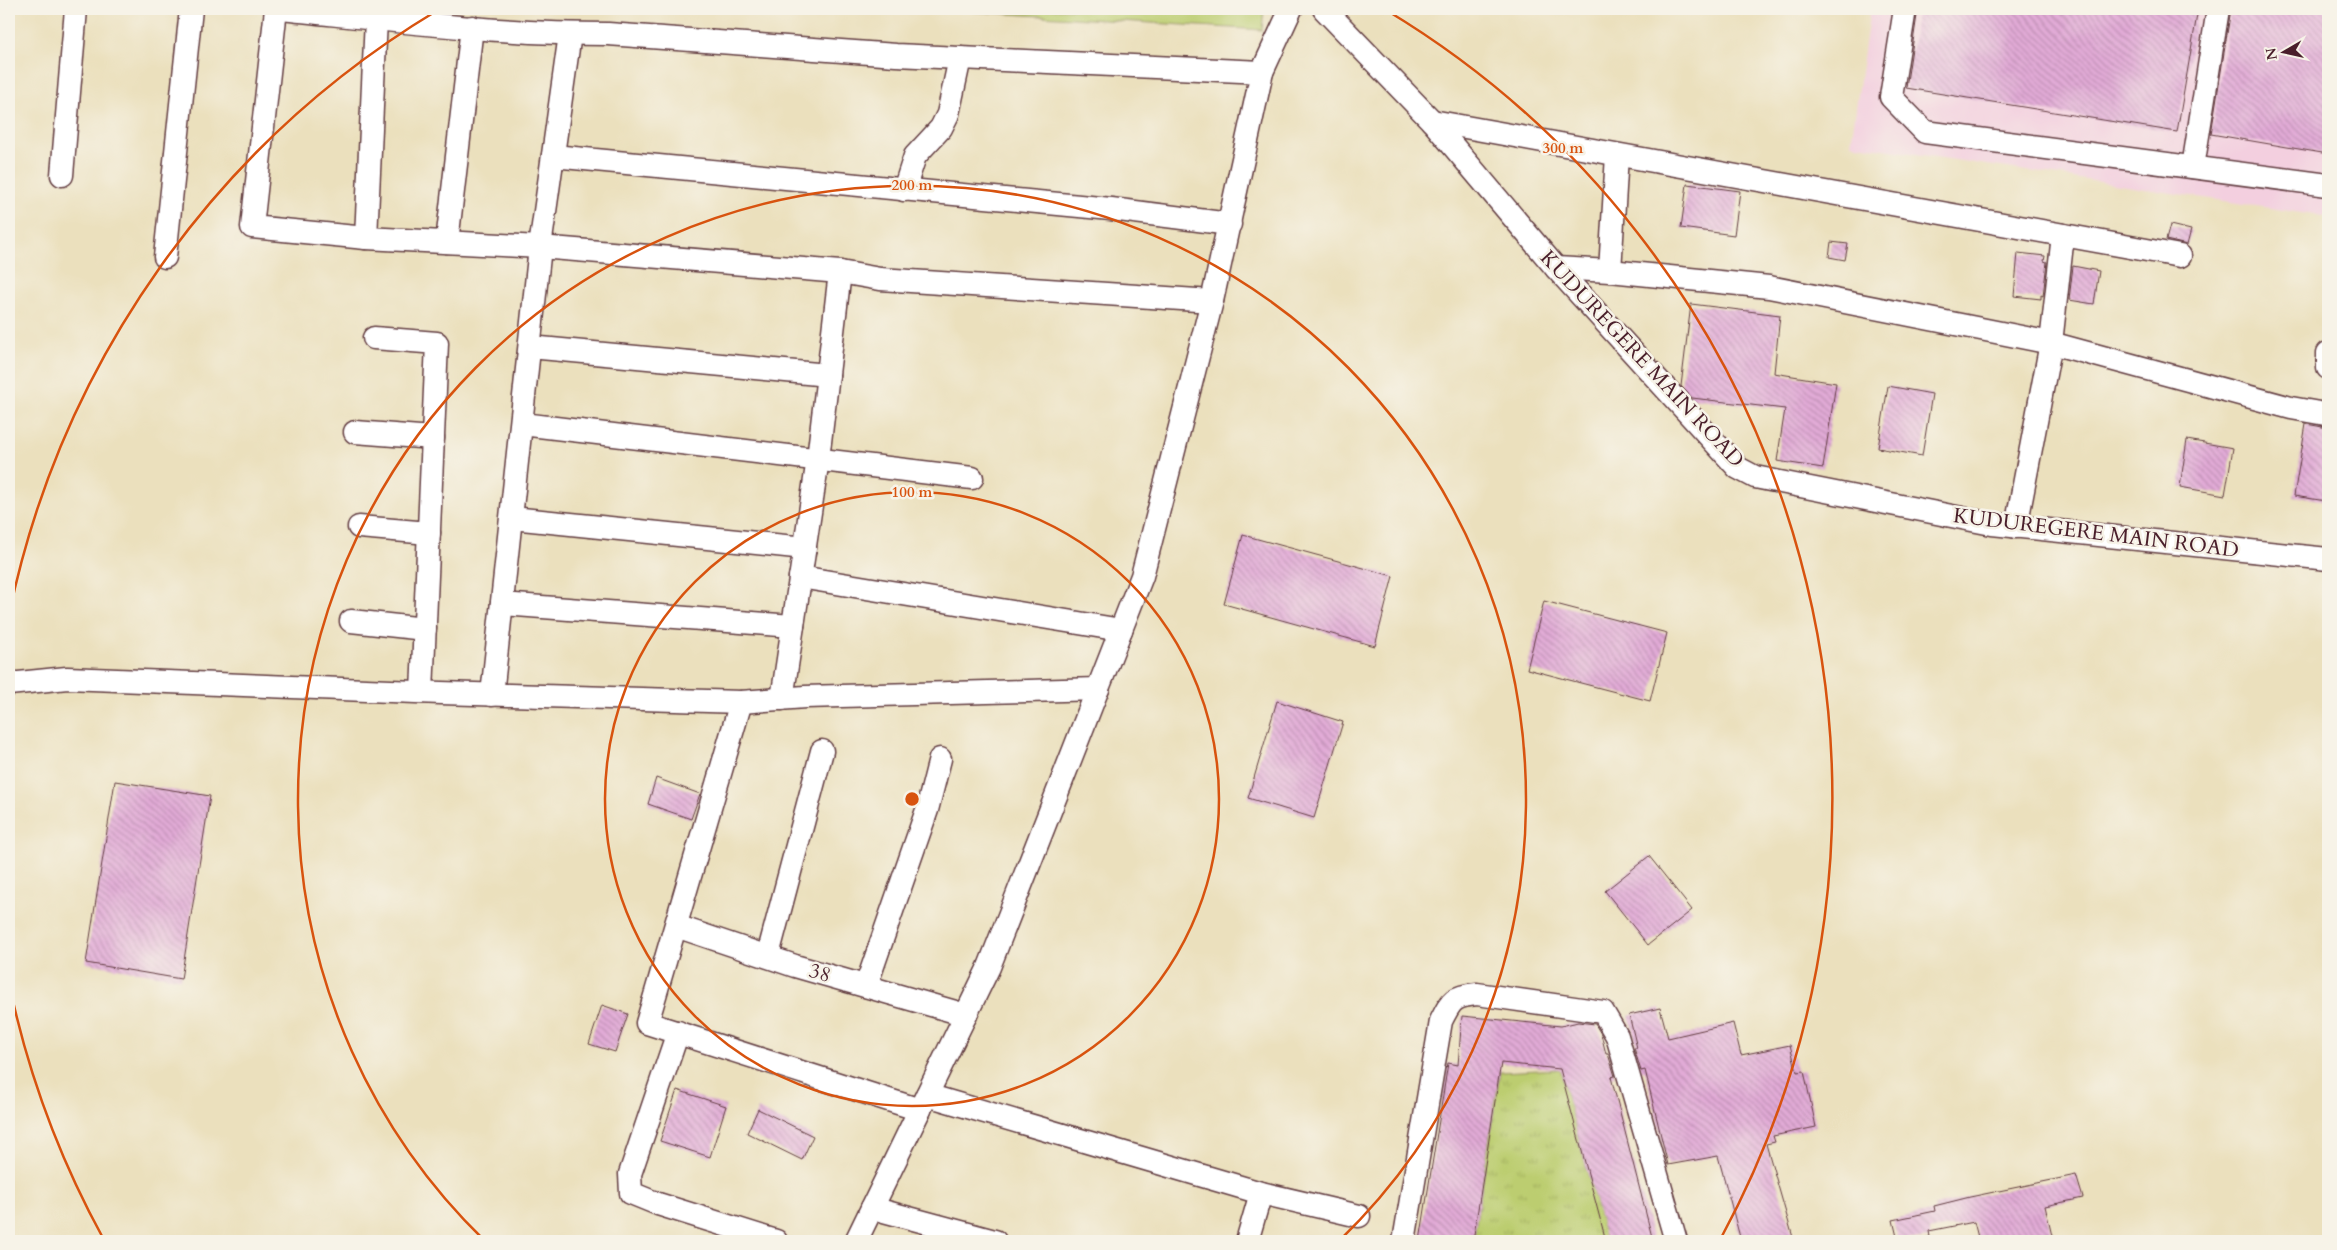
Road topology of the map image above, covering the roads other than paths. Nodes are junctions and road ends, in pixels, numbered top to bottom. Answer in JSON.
{"nodes":[{"id":1,"x":76,"y":9,"type":"edge"},
{"id":2,"x":191,"y":9,"type":"edge"},
{"id":3,"x":276,"y":9,"type":"edge"},
{"id":4,"x":281,"y":9,"type":"edge"},
{"id":5,"x":1291,"y":9,"type":"edge"},
{"id":6,"x":1324,"y":9,"type":"edge"},
{"id":7,"x":1905,"y":9,"type":"edge"},
{"id":8,"x":2218,"y":9,"type":"edge"},
{"id":9,"x":376,"y":19,"type":"junction"},
{"id":10,"x":472,"y":27,"type":"junction"},
{"id":11,"x":570,"y":34,"type":"junction"},
{"id":12,"x":960,"y":58,"type":"junction"},
{"id":13,"x":1262,"y":72,"type":"junction"},
{"id":14,"x":1432,"y":121,"type":"junction"},
{"id":15,"x":1617,"y":154,"type":"junction"},
{"id":16,"x":553,"y":156,"type":"junction"},
{"id":17,"x":2193,"y":167,"type":"junction"},
{"id":18,"x":62,"y":175,"type":"dead end"},
{"id":19,"x":2328,"y":185,"type":"edge"},
{"id":20,"x":904,"y":190,"type":"junction"},
{"id":21,"x":1230,"y":224,"type":"junction"},
{"id":22,"x":2063,"y":235,"type":"junction"},
{"id":23,"x":366,"y":238,"type":"junction"},
{"id":24,"x":447,"y":242,"type":"junction"},
{"id":25,"x":540,"y":248,"type":"junction"},
{"id":26,"x":2180,"y":256,"type":"dead end"},
{"id":27,"x":165,"y":257,"type":"dead end"},
{"id":28,"x":1556,"y":268,"type":"junction"},
{"id":29,"x":1610,"y":271,"type":"junction"},
{"id":30,"x":840,"y":272,"type":"junction"},
{"id":31,"x":1212,"y":301,"type":"junction"},
{"id":32,"x":374,"y":338,"type":"dead end"},
{"id":33,"x":2051,"y":342,"type":"junction"},
{"id":34,"x":530,"y":346,"type":"junction"},
{"id":35,"x":2328,"y":353,"type":"edge"},
{"id":36,"x":2328,"y":368,"type":"edge"},
{"id":37,"x":828,"y":376,"type":"junction"},
{"id":38,"x":2328,"y":412,"type":"edge"},
{"id":39,"x":522,"y":424,"type":"junction"},
{"id":40,"x":355,"y":432,"type":"dead end"},
{"id":41,"x":433,"y":438,"type":"junction"},
{"id":42,"x":818,"y":459,"type":"junction"},
{"id":43,"x":972,"y":478,"type":"dead end"},
{"id":44,"x":512,"y":518,"type":"junction"},
{"id":45,"x":359,"y":527,"type":"dead end"},
{"id":46,"x":2016,"y":527,"type":"junction"},
{"id":47,"x":429,"y":533,"type":"junction"},
{"id":48,"x":805,"y":548,"type":"junction"},
{"id":49,"x":2328,"y":559,"type":"edge"},
{"id":50,"x":800,"y":577,"type":"junction"},
{"id":51,"x":502,"y":604,"type":"junction"},
{"id":52,"x":351,"y":621,"type":"dead end"},
{"id":53,"x":793,"y":626,"type":"junction"},
{"id":54,"x":425,"y":629,"type":"junction"},
{"id":55,"x":1121,"y":630,"type":"junction"},
{"id":56,"x":9,"y":684,"type":"edge"},
{"id":57,"x":1098,"y":689,"type":"junction"},
{"id":58,"x":422,"y":692,"type":"junction"},
{"id":59,"x":492,"y":695,"type":"junction"},
{"id":60,"x":782,"y":698,"type":"junction"},
{"id":61,"x":741,"y":702,"type":"junction"},
{"id":62,"x":822,"y":751,"type":"dead end"},
{"id":63,"x":940,"y":759,"type":"dead end"},
{"id":64,"x":676,"y":926,"type":"junction"},
{"id":65,"x":768,"y":955,"type":"junction"},
{"id":66,"x":866,"y":986,"type":"junction"},
{"id":67,"x":966,"y":1015,"type":"junction"},
{"id":68,"x":678,"y":1032,"type":"junction"},
{"id":69,"x":923,"y":1103,"type":"junction"},
{"id":70,"x":1262,"y":1193,"type":"junction"},
{"id":71,"x":872,"y":1208,"type":"junction"},
{"id":72,"x":1359,"y":1216,"type":"dead end"},
{"id":73,"x":776,"y":1241,"type":"edge"},
{"id":74,"x":856,"y":1241,"type":"edge"},
{"id":75,"x":995,"y":1241,"type":"edge"},
{"id":76,"x":1247,"y":1241,"type":"edge"},
{"id":77,"x":1404,"y":1241,"type":"edge"},
{"id":78,"x":1676,"y":1241,"type":"edge"}],
"edges":[{"from":1,"to":18,"type":"street"},
{"from":2,"to":27,"type":"street"},
{"from":3,"to":23,"type":"street"},
{"from":4,"to":9,"type":"street"},
{"from":5,"to":13,"type":"street"},
{"from":6,"to":14,"type":"street","name":"KUDUREGERE MAIN ROAD"},
{"from":7,"to":17,"type":"street"},
{"from":8,"to":17,"type":"street"},
{"from":9,"to":10,"type":"street"},
{"from":9,"to":23,"type":"street"},
{"from":10,"to":11,"type":"street"},
{"from":10,"to":24,"type":"street"},
{"from":11,"to":12,"type":"street"},
{"from":11,"to":16,"type":"street"},
{"from":12,"to":13,"type":"street"},
{"from":12,"to":20,"type":"street"},
{"from":13,"to":21,"type":"street"},
{"from":14,"to":15,"type":"street"},
{"from":14,"to":28,"type":"street","name":"KUDUREGERE MAIN ROAD"},
{"from":15,"to":22,"type":"street"},
{"from":15,"to":29,"type":"street"},
{"from":16,"to":20,"type":"street"},
{"from":16,"to":25,"type":"street"},
{"from":17,"to":19,"type":"street"},
{"from":20,"to":21,"type":"street"},
{"from":21,"to":31,"type":"street"},
{"from":22,"to":26,"type":"street"},
{"from":22,"to":33,"type":"street"},
{"from":23,"to":24,"type":"street"},
{"from":24,"to":25,"type":"street"},
{"from":25,"to":30,"type":"street"},
{"from":25,"to":34,"type":"street"},
{"from":28,"to":29,"type":"street"},
{"from":28,"to":46,"type":"street","name":"KUDUREGERE MAIN ROAD"},
{"from":29,"to":33,"type":"street"},
{"from":30,"to":31,"type":"street"},
{"from":30,"to":37,"type":"street"},
{"from":31,"to":55,"type":"street"},
{"from":32,"to":41,"type":"street"},
{"from":33,"to":38,"type":"street"},
{"from":33,"to":46,"type":"street"},
{"from":34,"to":37,"type":"street"},
{"from":34,"to":39,"type":"street"},
{"from":35,"to":36,"type":"street"},
{"from":37,"to":42,"type":"street"},
{"from":39,"to":42,"type":"street"},
{"from":39,"to":44,"type":"street"},
{"from":40,"to":41,"type":"street"},
{"from":41,"to":47,"type":"street"},
{"from":42,"to":43,"type":"street"},
{"from":42,"to":48,"type":"street"},
{"from":44,"to":48,"type":"street"},
{"from":44,"to":51,"type":"street"},
{"from":45,"to":47,"type":"street"},
{"from":46,"to":49,"type":"street","name":"KUDUREGERE MAIN ROAD"},
{"from":47,"to":54,"type":"street"},
{"from":48,"to":50,"type":"street"},
{"from":50,"to":53,"type":"street"},
{"from":50,"to":55,"type":"street"},
{"from":51,"to":53,"type":"street"},
{"from":51,"to":59,"type":"street"},
{"from":52,"to":54,"type":"street"},
{"from":53,"to":60,"type":"street"},
{"from":54,"to":58,"type":"street"},
{"from":55,"to":57,"type":"street"},
{"from":56,"to":58,"type":"street"},
{"from":57,"to":60,"type":"street"},
{"from":57,"to":67,"type":"street"},
{"from":58,"to":59,"type":"street"},
{"from":59,"to":61,"type":"street"},
{"from":60,"to":61,"type":"street"},
{"from":61,"to":64,"type":"street"},
{"from":62,"to":65,"type":"street"},
{"from":63,"to":66,"type":"street"},
{"from":64,"to":65,"type":"street","name":"38"},
{"from":64,"to":68,"type":"street"},
{"from":65,"to":66,"type":"street","name":"38"},
{"from":66,"to":67,"type":"street","name":"38"},
{"from":67,"to":69,"type":"street"},
{"from":68,"to":69,"type":"street"},
{"from":68,"to":73,"type":"street"},
{"from":69,"to":70,"type":"street"},
{"from":69,"to":71,"type":"street"},
{"from":70,"to":72,"type":"street"},
{"from":70,"to":76,"type":"street"},
{"from":71,"to":74,"type":"street"},
{"from":71,"to":75,"type":"street"},
{"from":77,"to":78,"type":"street"}]}
